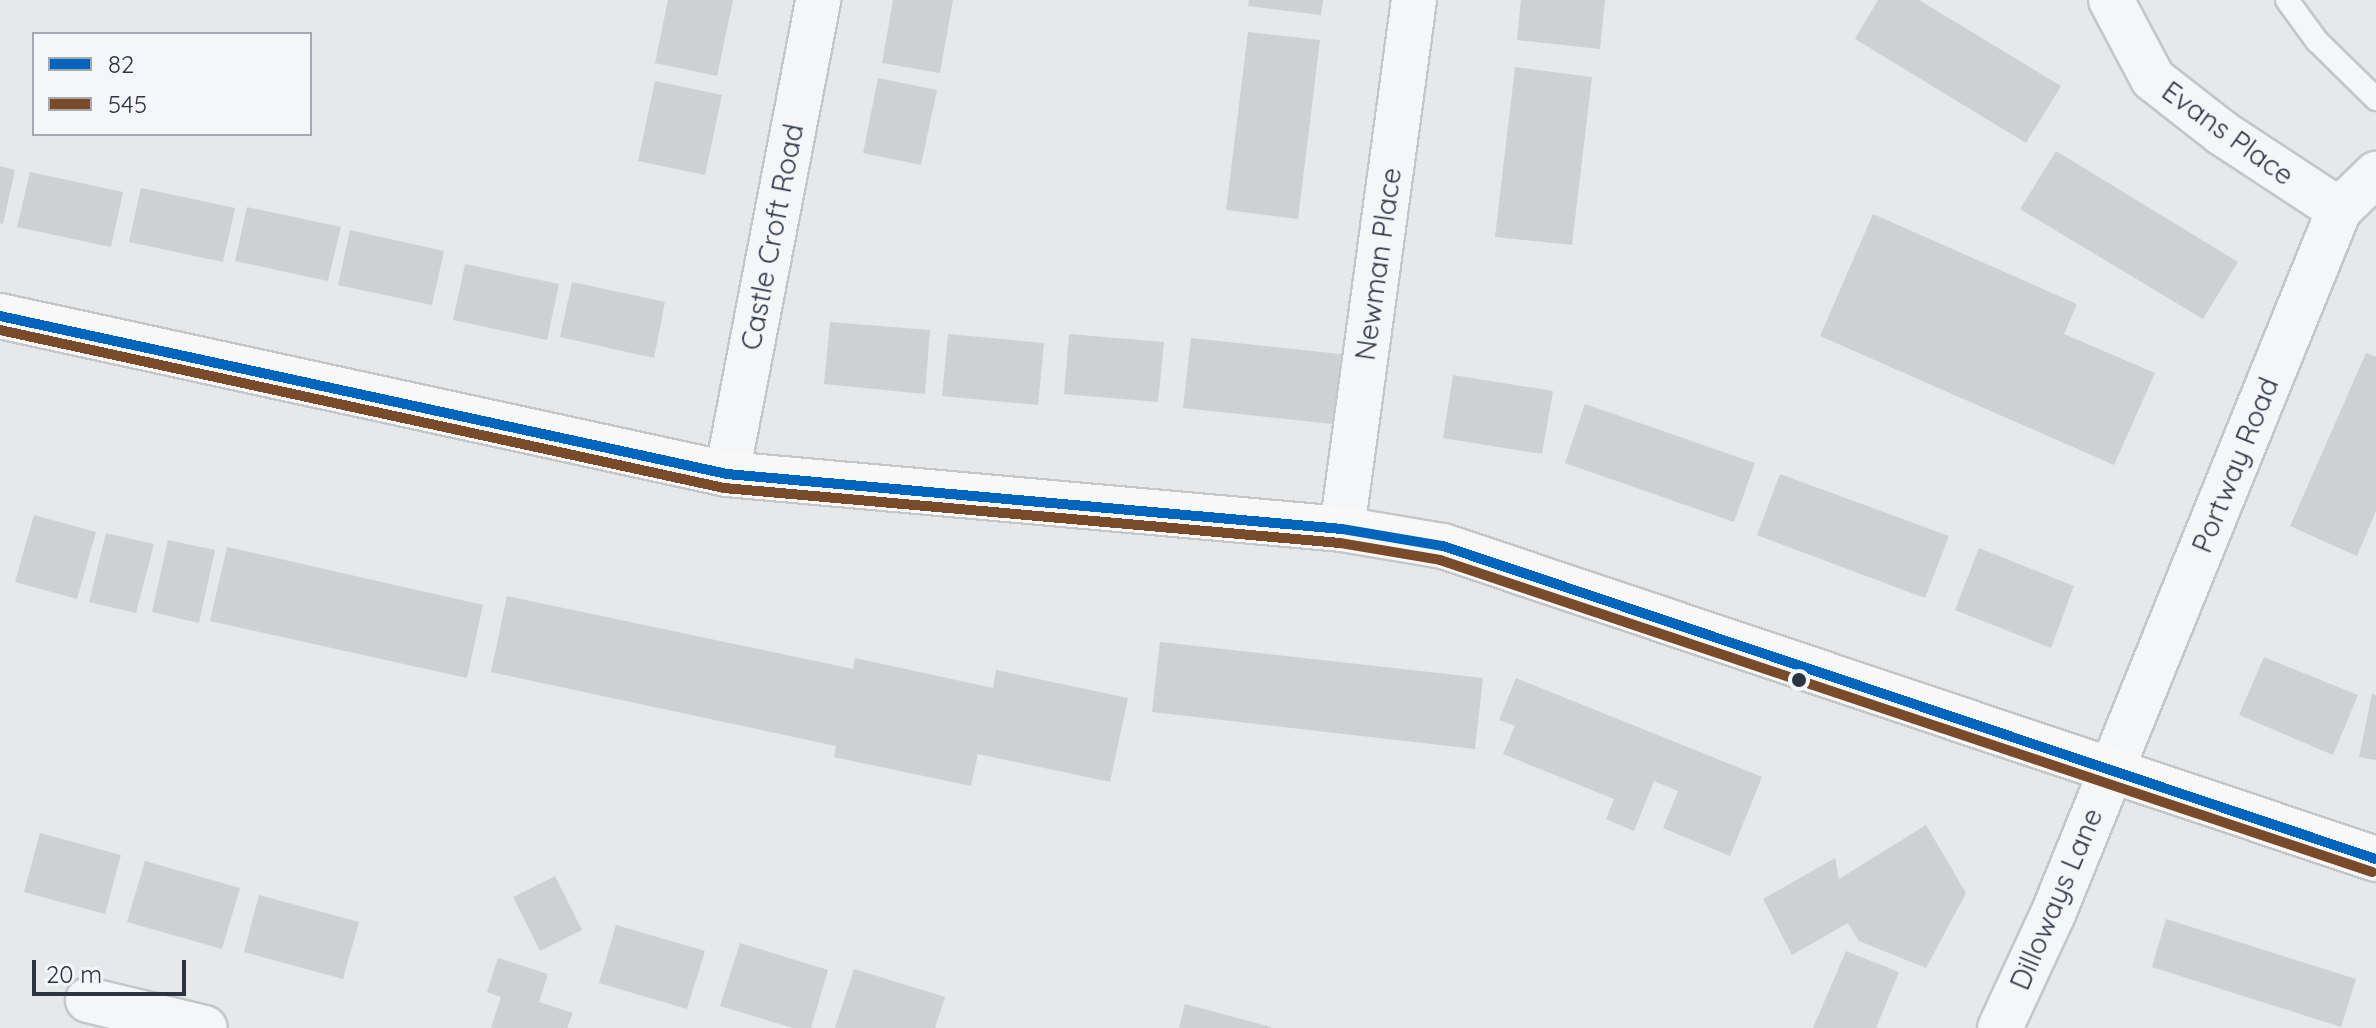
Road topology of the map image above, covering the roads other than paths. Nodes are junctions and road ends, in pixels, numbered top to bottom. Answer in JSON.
{"nodes":[{"id":1,"x":818,"y":0,"type":"edge"},
{"id":2,"x":1414,"y":0,"type":"edge"},
{"id":3,"x":2111,"y":0,"type":"edge"},
{"id":4,"x":2287,"y":0,"type":"edge"},
{"id":5,"x":2376,"y":99,"type":"edge"},
{"id":6,"x":2376,"y":174,"type":"edge"},
{"id":7,"x":2339,"y":210,"type":"junction"},
{"id":8,"x":0,"y":316,"type":"edge"},
{"id":9,"x":727,"y":474,"type":"junction"},
{"id":10,"x":1342,"y":529,"type":"junction"},
{"id":11,"x":2111,"y":769,"type":"junction"},
{"id":12,"x":2376,"y":859,"type":"edge"},
{"id":13,"x":88,"y":1000,"type":"dead end"},
{"id":14,"x":205,"y":1028,"type":"edge"},
{"id":15,"x":2000,"y":1028,"type":"edge"}],
"edges":[{"from":1,"to":9,"type":"street","name":"Castle Croft Road"},
{"from":2,"to":10,"type":"street","name":"Newman Place"},
{"from":3,"to":7,"type":"street","name":"Evans Place"},
{"from":4,"to":5,"type":"lane"},
{"from":6,"to":7,"type":"street","name":"Portway Road"},
{"from":7,"to":11,"type":"street","name":"Portway Road"},
{"from":8,"to":9,"type":"street"},
{"from":9,"to":10,"type":"street"},
{"from":10,"to":11,"type":"street"},
{"from":11,"to":12,"type":"street"},
{"from":11,"to":15,"type":"street","name":"Dilloways Lane"},
{"from":13,"to":14,"type":"street"}]}
